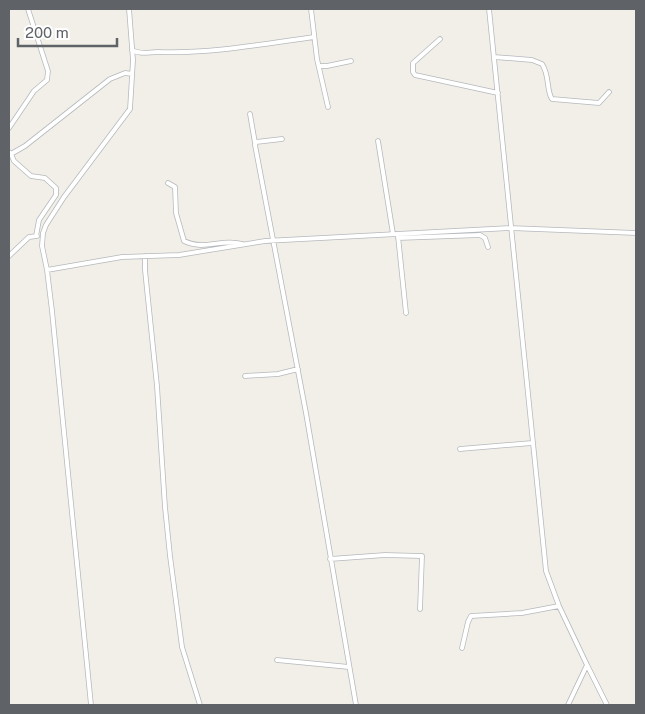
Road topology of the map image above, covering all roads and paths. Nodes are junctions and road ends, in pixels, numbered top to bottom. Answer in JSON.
{"nodes":[{"id":1,"x":28,"y":9,"type":"edge"},
{"id":2,"x":129,"y":9,"type":"edge"},
{"id":3,"x":311,"y":9,"type":"edge"},
{"id":4,"x":489,"y":9,"type":"edge"},
{"id":5,"x":314,"y":37,"type":"junction"},
{"id":6,"x":440,"y":39,"type":"dead end"},
{"id":7,"x":132,"y":50,"type":"junction"},
{"id":8,"x":494,"y":57,"type":"junction"},
{"id":9,"x":351,"y":61,"type":"dead end"},
{"id":10,"x":320,"y":66,"type":"junction"},
{"id":11,"x":132,"y":74,"type":"junction"},
{"id":12,"x":609,"y":92,"type":"dead end"},
{"id":13,"x":498,"y":93,"type":"junction"},
{"id":14,"x":328,"y":106,"type":"dead end"},
{"id":15,"x":250,"y":114,"type":"dead end"},
{"id":16,"x":9,"y":128,"type":"edge"},
{"id":17,"x":282,"y":139,"type":"dead end"},
{"id":18,"x":378,"y":141,"type":"dead end"},
{"id":19,"x":256,"y":143,"type":"junction"},
{"id":20,"x":10,"y":155,"type":"edge"},
{"id":21,"x":168,"y":183,"type":"dead end"},
{"id":22,"x":510,"y":228,"type":"junction"},
{"id":23,"x":636,"y":233,"type":"edge"},
{"id":24,"x":36,"y":236,"type":"junction"},
{"id":25,"x":396,"y":236,"type":"junction"},
{"id":26,"x":42,"y":237,"type":"junction"},
{"id":27,"x":274,"y":241,"type":"junction"},
{"id":28,"x":244,"y":245,"type":"junction"},
{"id":29,"x":488,"y":247,"type":"dead end"},
{"id":30,"x":9,"y":256,"type":"edge"},
{"id":31,"x":145,"y":256,"type":"junction"},
{"id":32,"x":47,"y":270,"type":"junction"},
{"id":33,"x":406,"y":312,"type":"dead end"},
{"id":34,"x":298,"y":370,"type":"junction"},
{"id":35,"x":245,"y":376,"type":"dead end"},
{"id":36,"x":532,"y":444,"type":"junction"},
{"id":37,"x":460,"y":449,"type":"dead end"},
{"id":38,"x":330,"y":558,"type":"junction"},
{"id":39,"x":559,"y":606,"type":"junction"},
{"id":40,"x":420,"y":610,"type":"dead end"},
{"id":41,"x":462,"y":648,"type":"dead end"},
{"id":42,"x":277,"y":660,"type":"dead end"},
{"id":43,"x":588,"y":665,"type":"junction"},
{"id":44,"x":349,"y":667,"type":"junction"},
{"id":45,"x":91,"y":705,"type":"edge"},
{"id":46,"x":200,"y":705,"type":"edge"},
{"id":47,"x":356,"y":705,"type":"edge"},
{"id":48,"x":568,"y":705,"type":"edge"},
{"id":49,"x":607,"y":705,"type":"edge"}],
"edges":[{"from":1,"to":16,"type":"street"},
{"from":2,"to":7,"type":"street"},
{"from":3,"to":5,"type":"street"},
{"from":4,"to":8,"type":"street"},
{"from":5,"to":7,"type":"street"},
{"from":5,"to":10,"type":"street"},
{"from":6,"to":13,"type":"street"},
{"from":7,"to":11,"type":"street"},
{"from":8,"to":12,"type":"street"},
{"from":8,"to":13,"type":"street"},
{"from":9,"to":10,"type":"street"},
{"from":10,"to":14,"type":"street"},
{"from":11,"to":20,"type":"street"},
{"from":11,"to":26,"type":"street"},
{"from":13,"to":22,"type":"street"},
{"from":15,"to":19,"type":"street"},
{"from":17,"to":19,"type":"street"},
{"from":18,"to":25,"type":"street"},
{"from":19,"to":27,"type":"street"},
{"from":20,"to":24,"type":"street"},
{"from":21,"to":28,"type":"street"},
{"from":22,"to":23,"type":"street"},
{"from":22,"to":25,"type":"street"},
{"from":22,"to":36,"type":"street"},
{"from":24,"to":26,"type":"street"},
{"from":24,"to":30,"type":"street"},
{"from":25,"to":27,"type":"street"},
{"from":25,"to":29,"type":"street"},
{"from":25,"to":33,"type":"street"},
{"from":26,"to":32,"type":"street"},
{"from":27,"to":28,"type":"street"},
{"from":27,"to":34,"type":"street"},
{"from":28,"to":31,"type":"street"},
{"from":31,"to":32,"type":"street"},
{"from":31,"to":46,"type":"street"},
{"from":32,"to":45,"type":"street"},
{"from":34,"to":35,"type":"street"},
{"from":34,"to":38,"type":"street"},
{"from":36,"to":37,"type":"street"},
{"from":36,"to":39,"type":"street"},
{"from":38,"to":40,"type":"street"},
{"from":38,"to":44,"type":"street"},
{"from":39,"to":41,"type":"street"},
{"from":39,"to":43,"type":"street"},
{"from":42,"to":44,"type":"street"},
{"from":43,"to":48,"type":"street"},
{"from":43,"to":49,"type":"street"},
{"from":44,"to":47,"type":"street"}]}
